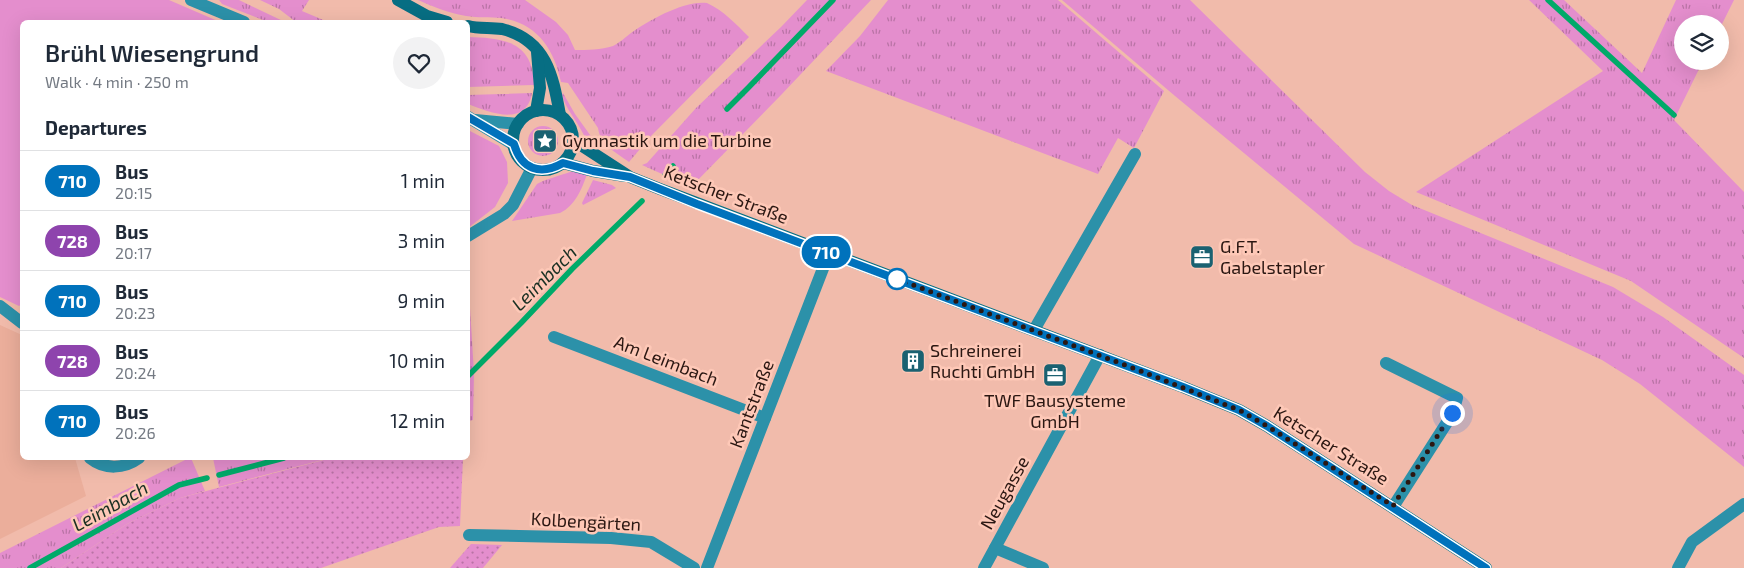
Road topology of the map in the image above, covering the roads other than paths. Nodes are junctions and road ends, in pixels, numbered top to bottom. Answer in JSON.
{"nodes":[{"id":1,"x":191,"y":0,"type":"edge"},
{"id":2,"x":398,"y":0,"type":"edge"},
{"id":3,"x":239,"y":20,"type":"edge"},
{"id":4,"x":440,"y":20,"type":"edge"},
{"id":5,"x":470,"y":26,"type":"edge"},
{"id":6,"x":537,"y":52,"type":"junction"},
{"id":7,"x":536,"y":111,"type":"junction"},
{"id":8,"x":560,"y":115,"type":"junction"},
{"id":9,"x":471,"y":118,"type":"edge"},
{"id":10,"x":518,"y":124,"type":"junction"},
{"id":11,"x":573,"y":140,"type":"junction"},
{"id":12,"x":514,"y":144,"type":"junction"},
{"id":13,"x":1135,"y":154,"type":"dead end"},
{"id":14,"x":563,"y":163,"type":"junction"},
{"id":15,"x":532,"y":168,"type":"junction"},
{"id":16,"x":630,"y":177,"type":"junction"},
{"id":17,"x":470,"y":235,"type":"edge"},
{"id":18,"x":829,"y":253,"type":"junction"},
{"id":19,"x":0,"y":306,"type":"edge"},
{"id":20,"x":20,"y":321,"type":"edge"},
{"id":21,"x":1034,"y":330,"type":"junction"},
{"id":22,"x":554,"y":336,"type":"dead end"},
{"id":23,"x":1100,"y":355,"type":"junction"},
{"id":24,"x":1386,"y":363,"type":"dead end"},
{"id":25,"x":765,"y":418,"type":"junction"},
{"id":26,"x":93,"y":460,"type":"edge"},
{"id":27,"x":136,"y":460,"type":"edge"},
{"id":28,"x":1744,"y":504,"type":"edge"},
{"id":29,"x":1393,"y":506,"type":"junction"},
{"id":30,"x":469,"y":535,"type":"dead end"},
{"id":31,"x":995,"y":548,"type":"junction"},
{"id":32,"x":694,"y":568,"type":"edge"},
{"id":33,"x":707,"y":568,"type":"edge"},
{"id":34,"x":984,"y":568,"type":"edge"},
{"id":35,"x":1043,"y":568,"type":"edge"},
{"id":36,"x":1486,"y":568,"type":"edge"},
{"id":37,"x":1678,"y":568,"type":"edge"}],
"edges":[{"from":1,"to":3,"type":"street"},
{"from":2,"to":4,"type":"main road"},
{"from":5,"to":6,"type":"main road"},
{"from":6,"to":7,"type":"main road"},
{"from":6,"to":8,"type":"main road"},
{"from":7,"to":8,"type":"main road"},
{"from":7,"to":10,"type":"main road"},
{"from":8,"to":11,"type":"main road"},
{"from":9,"to":10,"type":"street"},
{"from":9,"to":12,"type":"street"},
{"from":10,"to":12,"type":"main road"},
{"from":11,"to":14,"type":"main road"},
{"from":11,"to":16,"type":"main road","name":"Ketscher Straße"},
{"from":12,"to":15,"type":"main road"},
{"from":13,"to":21,"type":"street"},
{"from":14,"to":15,"type":"main road"},
{"from":14,"to":16,"type":"main road","name":"Ketscher Straße"},
{"from":15,"to":17,"type":"street"},
{"from":16,"to":18,"type":"main road","name":"Ketscher Straße"},
{"from":18,"to":21,"type":"main road","name":"Ketscher Straße"},
{"from":18,"to":25,"type":"street","name":"Kantstraße"},
{"from":19,"to":20,"type":"street"},
{"from":21,"to":23,"type":"main road","name":"Ketscher Straße"},
{"from":22,"to":25,"type":"street","name":"Am Leimbach"},
{"from":23,"to":29,"type":"main road","name":"Ketscher Straße"},
{"from":23,"to":31,"type":"street","name":"Neugasse"},
{"from":24,"to":29,"type":"street"},
{"from":25,"to":33,"type":"street","name":"Kantstraße"},
{"from":26,"to":27,"type":"street"},
{"from":28,"to":37,"type":"street"},
{"from":29,"to":36,"type":"main road","name":"Ketscher Straße"},
{"from":30,"to":32,"type":"street","name":"Kolbengärten"},
{"from":31,"to":34,"type":"street","name":"Neugasse"},
{"from":31,"to":35,"type":"street"}]}
